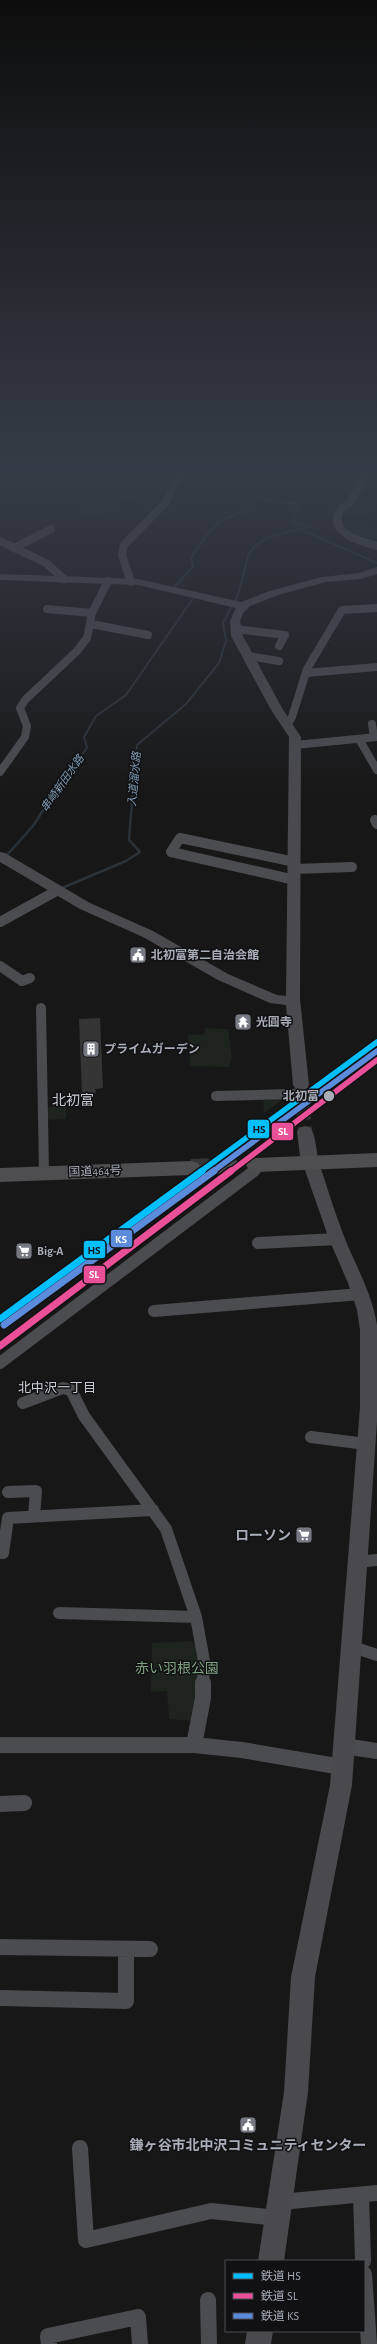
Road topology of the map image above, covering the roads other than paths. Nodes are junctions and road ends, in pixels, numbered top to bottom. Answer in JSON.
{"nodes":[{"id":1,"x":44,"y":578,"type":"edge"},
{"id":2,"x":130,"y":578,"type":"edge"},
{"id":3,"x":333,"y":578,"type":"edge"},
{"id":4,"x":64,"y":579,"type":"joint"},
{"id":5,"x":108,"y":580,"type":"junction"},
{"id":6,"x":131,"y":582,"type":"junction"},
{"id":7,"x":243,"y":606,"type":"junction"},
{"id":8,"x":377,"y":608,"type":"edge"},
{"id":9,"x":48,"y":609,"type":"dead end"},
{"id":10,"x":92,"y":613,"type":"junction"},
{"id":11,"x":91,"y":624,"type":"junction"},
{"id":12,"x":236,"y":632,"type":"junction"},
{"id":13,"x":148,"y":635,"type":"dead end"},
{"id":14,"x":267,"y":640,"type":"dead end"},
{"id":15,"x":279,"y":646,"type":"dead end"},
{"id":16,"x":248,"y":656,"type":"junction"},
{"id":17,"x":279,"y":661,"type":"dead end"},
{"id":18,"x":377,"y":667,"type":"edge"},
{"id":19,"x":306,"y":673,"type":"junction"},
{"id":20,"x":372,"y":724,"type":"dead end"},
{"id":21,"x":287,"y":725,"type":"junction"},
{"id":22,"x":375,"y":737,"type":"edge"},
{"id":23,"x":359,"y":739,"type":"junction"},
{"id":24,"x":295,"y":745,"type":"junction"},
{"id":25,"x":377,"y":770,"type":"edge"},
{"id":26,"x":0,"y":772,"type":"edge"},
{"id":27,"x":0,"y":856,"type":"edge"},
{"id":28,"x":352,"y":867,"type":"dead end"},
{"id":29,"x":295,"y":870,"type":"junction"},
{"id":30,"x":58,"y":890,"type":"junction"},
{"id":31,"x":0,"y":922,"type":"edge"},
{"id":32,"x":0,"y":966,"type":"edge"},
{"id":33,"x":30,"y":978,"type":"dead end"},
{"id":34,"x":293,"y":1001,"type":"junction"},
{"id":35,"x":41,"y":1008,"type":"dead end"},
{"id":36,"x":297,"y":1090,"type":"joint"},
{"id":37,"x":216,"y":1096,"type":"dead end"},
{"id":38,"x":304,"y":1132,"type":"tunnel mouth"},
{"id":39,"x":377,"y":1160,"type":"edge"},
{"id":40,"x":310,"y":1163,"type":"junction"},
{"id":41,"x":259,"y":1165,"type":"joint"},
{"id":42,"x":191,"y":1168,"type":"tunnel mouth"},
{"id":43,"x":44,"y":1174,"type":"junction"},
{"id":44,"x":0,"y":1175,"type":"edge"},
{"id":45,"x":337,"y":1239,"type":"junction"},
{"id":46,"x":258,"y":1244,"type":"dead end"},
{"id":47,"x":361,"y":1294,"type":"junction"},
{"id":48,"x":154,"y":1311,"type":"dead end"},
{"id":49,"x":373,"y":1324,"type":"edge"},
{"id":50,"x":373,"y":1362,"type":"edge"},
{"id":51,"x":0,"y":1363,"type":"edge"},
{"id":52,"x":23,"y":1403,"type":"dead end"},
{"id":53,"x":373,"y":1406,"type":"edge"},
{"id":54,"x":311,"y":1437,"type":"dead end"},
{"id":55,"x":366,"y":1444,"type":"junction"},
{"id":56,"x":8,"y":1492,"type":"dead end"},
{"id":57,"x":153,"y":1510,"type":"junction"},
{"id":58,"x":34,"y":1516,"type":"junction"},
{"id":59,"x":0,"y":1552,"type":"edge"},
{"id":60,"x":367,"y":1561,"type":"edge"},
{"id":61,"x":59,"y":1613,"type":"dead end"},
{"id":62,"x":196,"y":1617,"type":"junction"},
{"id":63,"x":350,"y":1646,"type":"junction"},
{"id":64,"x":377,"y":1655,"type":"edge"},
{"id":65,"x":0,"y":1745,"type":"edge"},
{"id":66,"x":194,"y":1745,"type":"junction"},
{"id":67,"x":344,"y":1746,"type":"junction"},
{"id":68,"x":377,"y":1751,"type":"edge"},
{"id":69,"x":342,"y":1767,"type":"junction"},
{"id":70,"x":24,"y":1803,"type":"dead end"},
{"id":71,"x":0,"y":1804,"type":"edge"},
{"id":72,"x":0,"y":1947,"type":"edge"},
{"id":73,"x":126,"y":1949,"type":"junction"},
{"id":74,"x":150,"y":1949,"type":"dead end"},
{"id":75,"x":0,"y":1998,"type":"edge"},
{"id":76,"x":80,"y":2148,"type":"dead end"},
{"id":77,"x":369,"y":2194,"type":"edge"},
{"id":78,"x":278,"y":2210,"type":"junction"},
{"id":79,"x":271,"y":2260,"type":"edge"},
{"id":80,"x":363,"y":2260,"type":"edge"},
{"id":81,"x":365,"y":2288,"type":"edge"},
{"id":82,"x":208,"y":2300,"type":"dead end"},
{"id":83,"x":260,"y":2332,"type":"edge"},
{"id":84,"x":49,"y":2344,"type":"edge"},
{"id":85,"x":140,"y":2344,"type":"edge"},
{"id":86,"x":210,"y":2344,"type":"edge"},
{"id":87,"x":258,"y":2344,"type":"edge"},
{"id":88,"x":369,"y":2344,"type":"edge"}],
"edges":[{"from":1,"to":4,"type":"street"},
{"from":2,"to":6,"type":"street"},
{"from":3,"to":7,"type":"street"},
{"from":4,"to":5,"type":"street"},
{"from":5,"to":6,"type":"street"},
{"from":5,"to":10,"type":"street"},
{"from":6,"to":7,"type":"street"},
{"from":7,"to":12,"type":"street"},
{"from":8,"to":19,"type":"street"},
{"from":9,"to":10,"type":"street"},
{"from":10,"to":11,"type":"street"},
{"from":11,"to":13,"type":"street"},
{"from":11,"to":26,"type":"street"},
{"from":12,"to":14,"type":"street"},
{"from":12,"to":15,"type":"street"},
{"from":12,"to":16,"type":"street"},
{"from":16,"to":17,"type":"street"},
{"from":16,"to":21,"type":"street"},
{"from":18,"to":19,"type":"street"},
{"from":19,"to":21,"type":"street"},
{"from":20,"to":22,"type":"street"},
{"from":21,"to":24,"type":"street"},
{"from":22,"to":23,"type":"street"},
{"from":23,"to":24,"type":"street"},
{"from":23,"to":25,"type":"street"},
{"from":24,"to":29,"type":"street"},
{"from":27,"to":30,"type":"street"},
{"from":28,"to":29,"type":"street"},
{"from":29,"to":29,"type":"street"},
{"from":29,"to":34,"type":"street"},
{"from":30,"to":31,"type":"street"},
{"from":30,"to":34,"type":"street"},
{"from":32,"to":33,"type":"street"},
{"from":34,"to":36,"type":"street"},
{"from":35,"to":43,"type":"street"},
{"from":36,"to":37,"type":"street"},
{"from":38,"to":40,"type":"street"},
{"from":39,"to":40,"type":"highway"},
{"from":40,"to":41,"type":"highway"},
{"from":40,"to":45,"type":"street"},
{"from":41,"to":51,"type":"street"},
{"from":42,"to":43,"type":"highway","name":"国道464号"},
{"from":43,"to":44,"type":"highway","name":"国道464号"},
{"from":45,"to":46,"type":"street"},
{"from":45,"to":47,"type":"street"},
{"from":47,"to":48,"type":"street"},
{"from":47,"to":49,"type":"street"},
{"from":49,"to":50,"type":"street"},
{"from":50,"to":53,"type":"street"},
{"from":52,"to":57,"type":"street"},
{"from":53,"to":55,"type":"street"},
{"from":54,"to":55,"type":"street"},
{"from":55,"to":60,"type":"street"},
{"from":56,"to":58,"type":"street"},
{"from":57,"to":58,"type":"street"},
{"from":57,"to":62,"type":"street"},
{"from":58,"to":59,"type":"street"},
{"from":60,"to":63,"type":"street"},
{"from":61,"to":62,"type":"street"},
{"from":62,"to":66,"type":"street"},
{"from":63,"to":64,"type":"street"},
{"from":63,"to":67,"type":"street"},
{"from":65,"to":66,"type":"street"},
{"from":66,"to":69,"type":"street"},
{"from":67,"to":68,"type":"street"},
{"from":67,"to":69,"type":"street"},
{"from":69,"to":78,"type":"street"},
{"from":70,"to":71,"type":"street"},
{"from":72,"to":73,"type":"street"},
{"from":73,"to":74,"type":"street"},
{"from":73,"to":75,"type":"street"},
{"from":76,"to":78,"type":"street"},
{"from":77,"to":78,"type":"street"},
{"from":77,"to":80,"type":"street"},
{"from":78,"to":79,"type":"street"},
{"from":81,"to":88,"type":"street"},
{"from":82,"to":86,"type":"street"},
{"from":83,"to":87,"type":"street"},
{"from":84,"to":85,"type":"street"}]}
